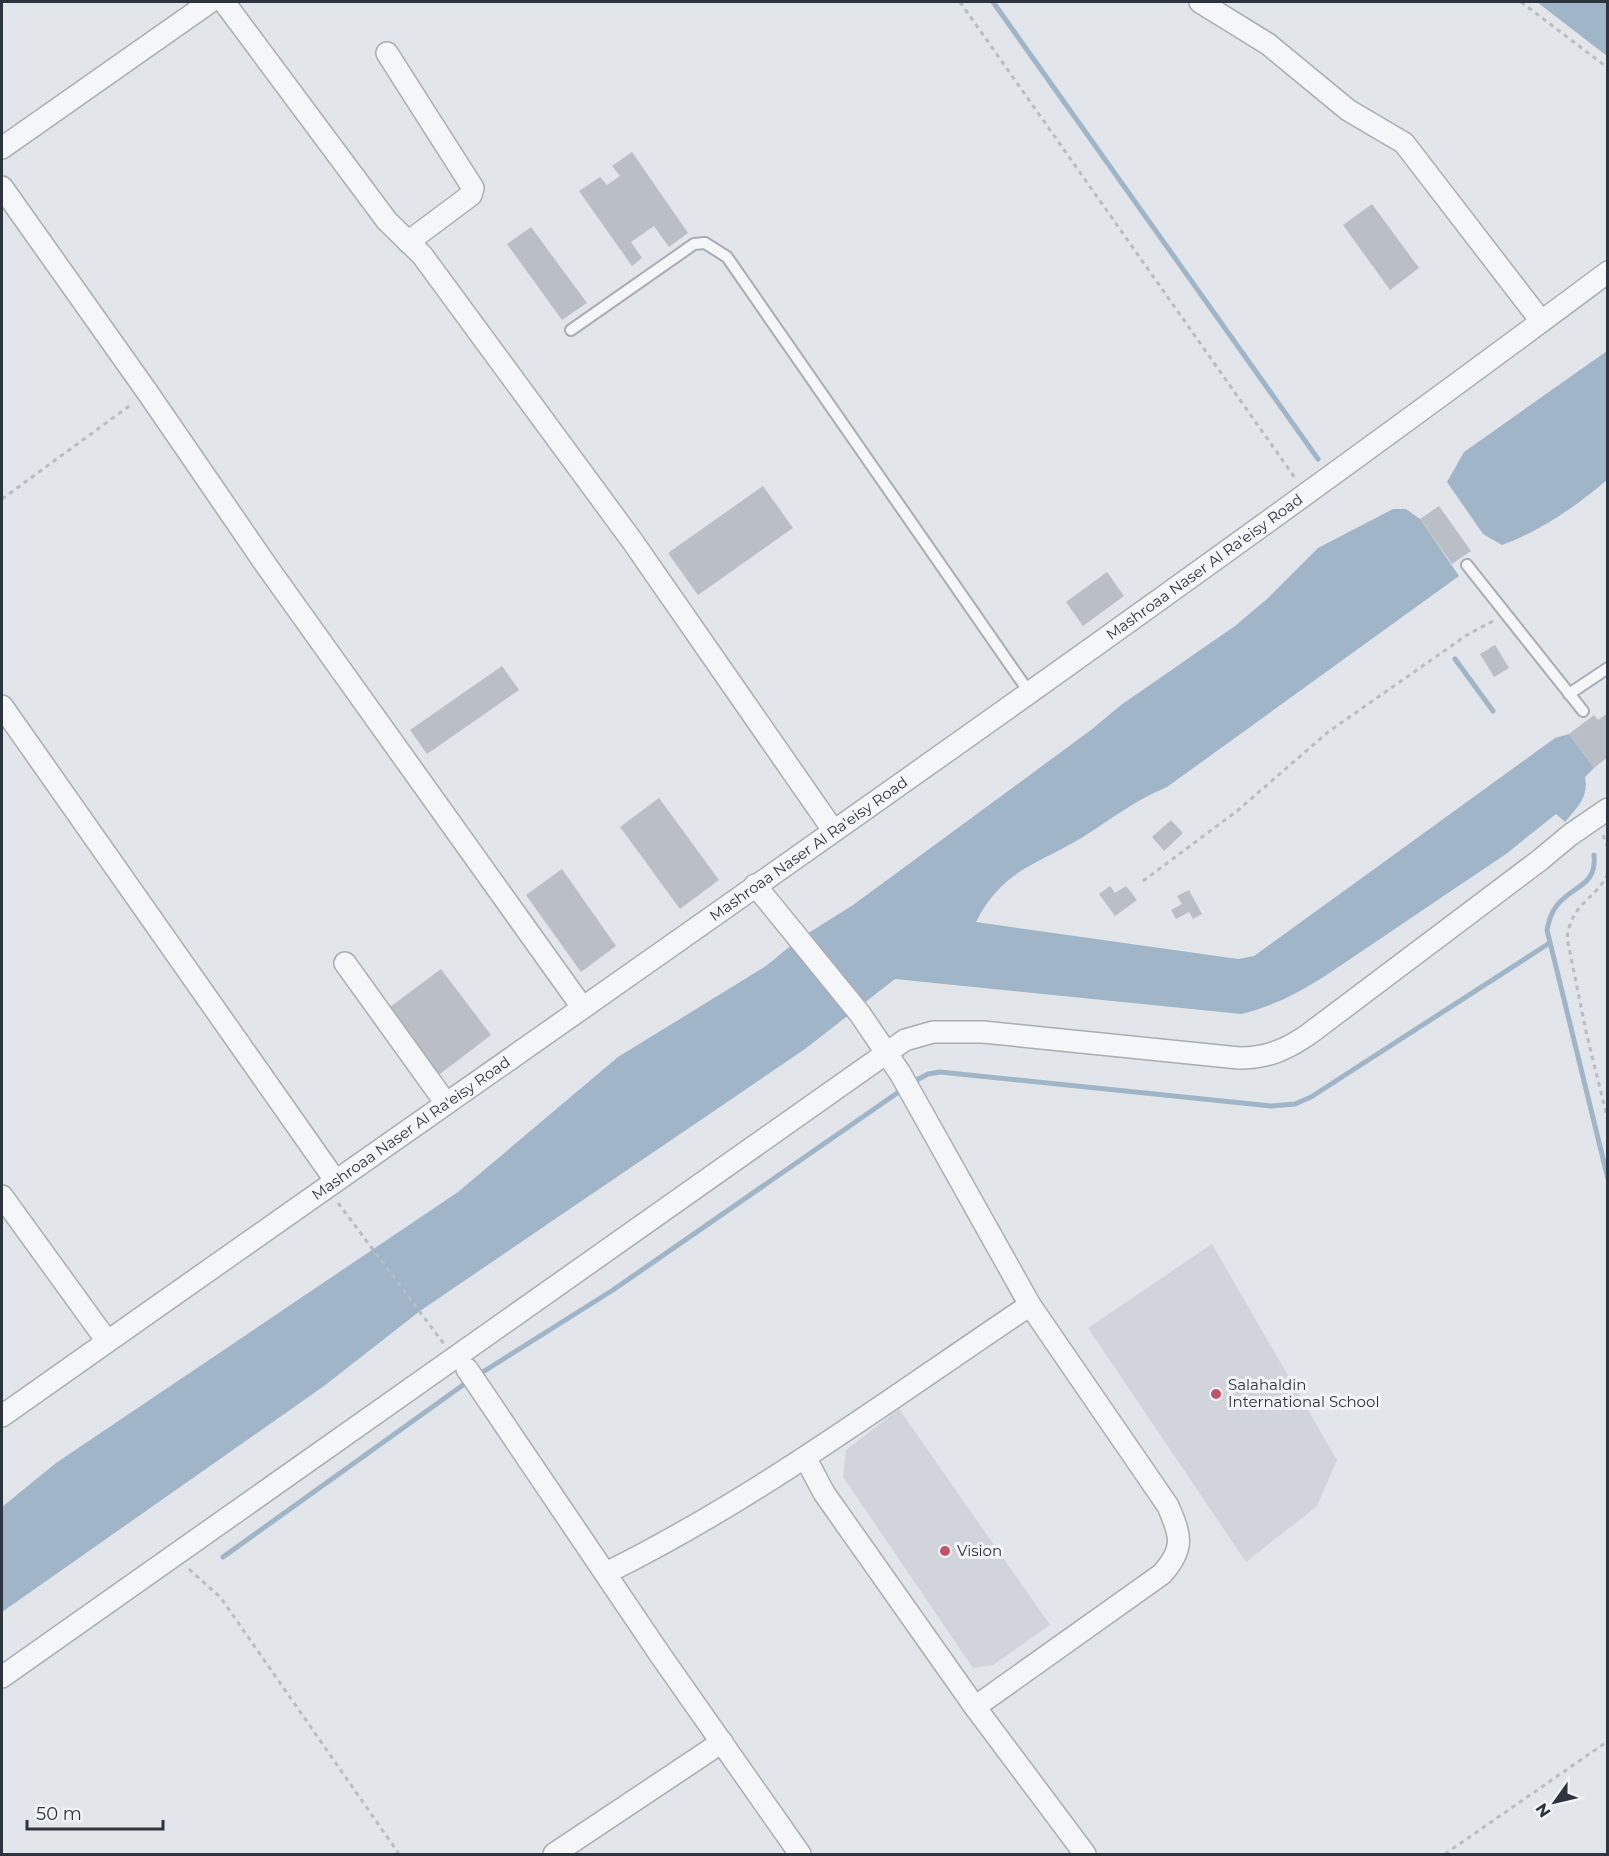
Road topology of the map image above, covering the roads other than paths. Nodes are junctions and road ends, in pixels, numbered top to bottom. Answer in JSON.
{"nodes":[{"id":1,"x":210,"y":2,"type":"edge"},
{"id":2,"x":224,"y":2,"type":"edge"},
{"id":3,"x":1200,"y":2,"type":"edge"},
{"id":4,"x":387,"y":53,"type":"dead end"},
{"id":5,"x":2,"y":148,"type":"edge"},
{"id":6,"x":2,"y":187,"type":"edge"},
{"id":7,"x":408,"y":242,"type":"junction"},
{"id":8,"x":1608,"y":272,"type":"edge"},
{"id":9,"x":1541,"y":321,"type":"junction"},
{"id":10,"x":571,"y":330,"type":"dead end"},
{"id":11,"x":1467,"y":565,"type":"dead end"},
{"id":12,"x":1608,"y":668,"type":"edge"},
{"id":13,"x":1029,"y":692,"type":"junction"},
{"id":14,"x":1569,"y":694,"type":"junction"},
{"id":15,"x":2,"y":706,"type":"edge"},
{"id":16,"x":1583,"y":711,"type":"dead end"},
{"id":17,"x":1608,"y":809,"type":"edge"},
{"id":18,"x":833,"y":830,"type":"junction"},
{"id":19,"x":755,"y":885,"type":"junction"},
{"id":20,"x":345,"y":963,"type":"dead end"},
{"id":21,"x":582,"y":1007,"type":"junction"},
{"id":22,"x":885,"y":1052,"type":"junction"},
{"id":23,"x":445,"y":1102,"type":"junction"},
{"id":24,"x":331,"y":1183,"type":"junction"},
{"id":25,"x":2,"y":1196,"type":"edge"},
{"id":26,"x":1030,"y":1305,"type":"junction"},
{"id":27,"x":107,"y":1341,"type":"junction"},
{"id":28,"x":467,"y":1369,"type":"dead end"},
{"id":29,"x":2,"y":1416,"type":"edge"},
{"id":30,"x":806,"y":1459,"type":"junction"},
{"id":31,"x":606,"y":1574,"type":"junction"},
{"id":32,"x":2,"y":1677,"type":"edge"},
{"id":33,"x":975,"y":1707,"type":"junction"},
{"id":34,"x":722,"y":1742,"type":"junction"},
{"id":35,"x":554,"y":1854,"type":"edge"},
{"id":36,"x":800,"y":1854,"type":"edge"},
{"id":37,"x":1085,"y":1854,"type":"edge"}],
"edges":[{"from":1,"to":5,"type":"street"},
{"from":2,"to":7,"type":"street"},
{"from":3,"to":9,"type":"street"},
{"from":4,"to":7,"type":"street"},
{"from":6,"to":21,"type":"street"},
{"from":7,"to":18,"type":"street"},
{"from":8,"to":9,"type":"street","name":"Mashroaa Naser Al Ra'eisy Road"},
{"from":9,"to":13,"type":"street","name":"Mashroaa Naser Al Ra'eisy Road"},
{"from":10,"to":13,"type":"lane"},
{"from":11,"to":14,"type":"lane"},
{"from":12,"to":14,"type":"lane"},
{"from":13,"to":18,"type":"street","name":"Mashroaa Naser Al Ra'eisy Road"},
{"from":14,"to":16,"type":"lane"},
{"from":15,"to":24,"type":"street"},
{"from":17,"to":22,"type":"street"},
{"from":18,"to":19,"type":"street","name":"Mashroaa Naser Al Ra'eisy Road"},
{"from":19,"to":21,"type":"street","name":"Mashroaa Naser Al Ra'eisy Road"},
{"from":19,"to":22,"type":"street"},
{"from":20,"to":23,"type":"street"},
{"from":21,"to":23,"type":"street","name":"Mashroaa Naser Al Ra'eisy Road"},
{"from":22,"to":26,"type":"street"},
{"from":22,"to":32,"type":"street"},
{"from":23,"to":24,"type":"street","name":"Mashroaa Naser Al Ra'eisy Road"},
{"from":24,"to":27,"type":"street","name":"Mashroaa Naser Al Ra'eisy Road"},
{"from":25,"to":27,"type":"street"},
{"from":26,"to":30,"type":"street"},
{"from":26,"to":33,"type":"street"},
{"from":27,"to":29,"type":"street","name":"Mashroaa Naser Al Ra'eisy Road"},
{"from":28,"to":31,"type":"street"},
{"from":30,"to":31,"type":"street"},
{"from":30,"to":33,"type":"street"},
{"from":31,"to":34,"type":"street"},
{"from":33,"to":37,"type":"street"},
{"from":34,"to":35,"type":"street"},
{"from":34,"to":36,"type":"street"}]}
